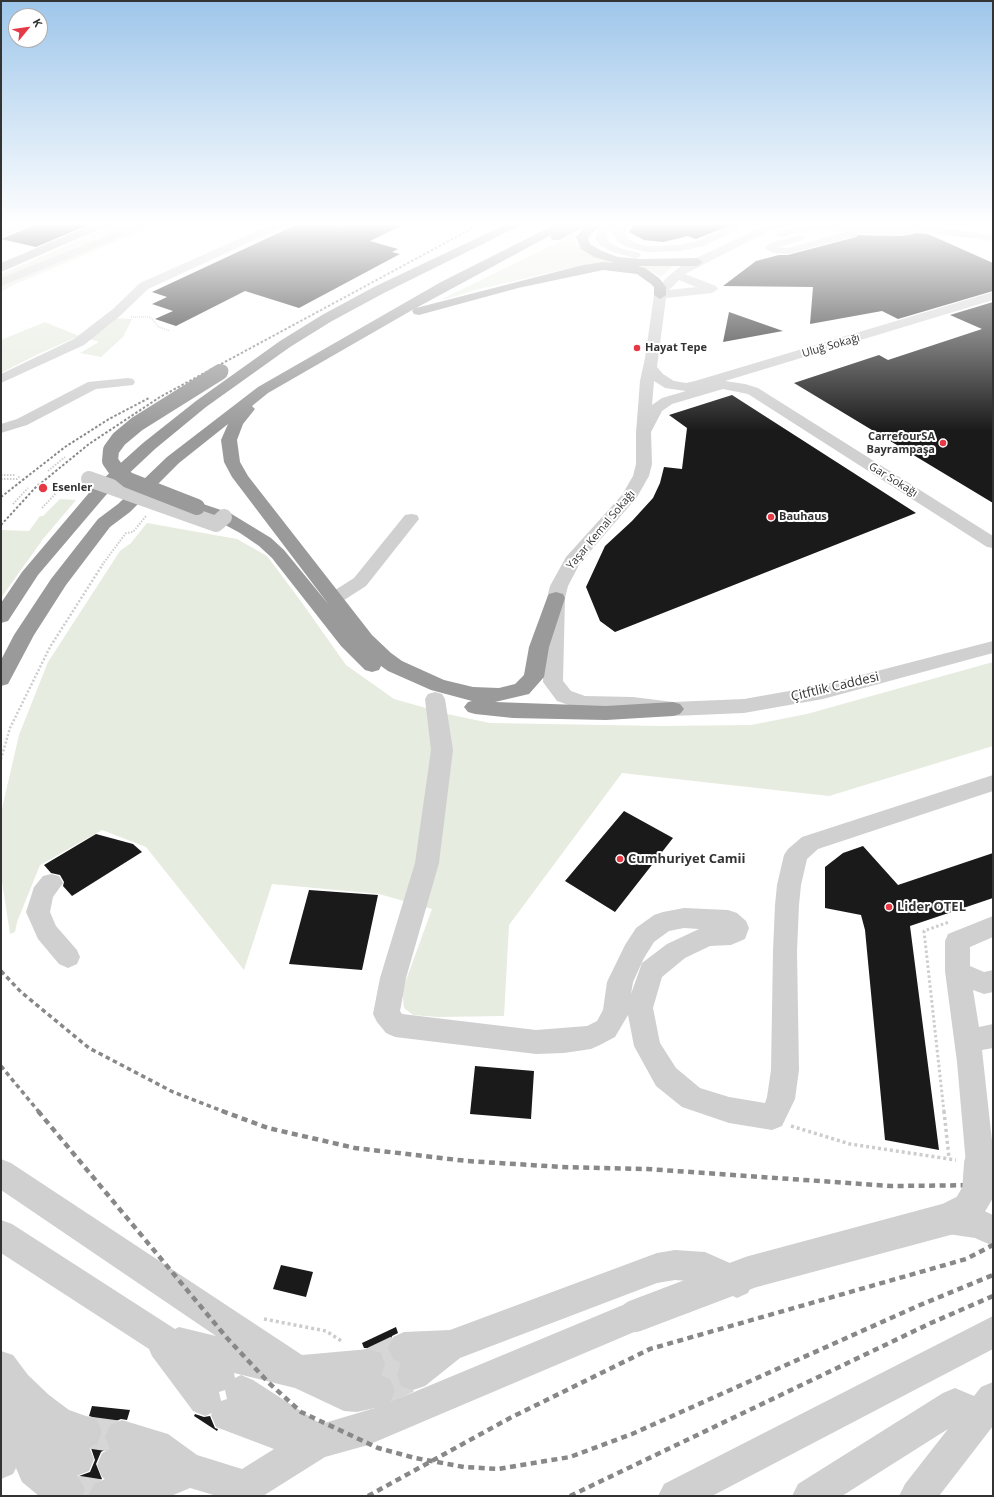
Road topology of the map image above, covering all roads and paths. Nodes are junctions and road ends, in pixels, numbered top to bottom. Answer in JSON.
{"nodes":[{"id":1,"x":138,"y":292,"type":"edge"},
{"id":2,"x":377,"y":292,"type":"edge"},
{"id":3,"x":415,"y":292,"type":"edge"},
{"id":4,"x":434,"y":292,"type":"edge"},
{"id":5,"x":444,"y":292,"type":"edge"},
{"id":6,"x":492,"y":292,"type":"edge"},
{"id":7,"x":660,"y":292,"type":"edge"},
{"id":8,"x":663,"y":292,"type":"edge"},
{"id":9,"x":687,"y":292,"type":"edge"},
{"id":10,"x":660,"y":295,"type":"junction"},
{"id":11,"x":993,"y":296,"type":"edge"},
{"id":12,"x":388,"y":318,"type":"junction"},
{"id":13,"x":298,"y":335,"type":"junction"},
{"id":14,"x":353,"y":338,"type":"junction"},
{"id":15,"x":784,"y":360,"type":"junction"},
{"id":16,"x":651,"y":369,"type":"junction"},
{"id":17,"x":1,"y":379,"type":"edge"},
{"id":18,"x":128,"y":382,"type":"dead end"},
{"id":19,"x":278,"y":382,"type":"junction"},
{"id":20,"x":753,"y":391,"type":"junction"},
{"id":21,"x":1,"y":429,"type":"edge"},
{"id":22,"x":643,"y":433,"type":"junction"},
{"id":23,"x":65,"y":457,"type":"dead end"},
{"id":24,"x":48,"y":471,"type":"dead end"},
{"id":25,"x":1,"y":475,"type":"edge"},
{"id":26,"x":16,"y":475,"type":"dead end"},
{"id":27,"x":20,"y":476,"type":"dead end"},
{"id":28,"x":1,"y":478,"type":"edge"},
{"id":29,"x":89,"y":479,"type":"dead end"},
{"id":30,"x":28,"y":488,"type":"dead end"},
{"id":31,"x":57,"y":492,"type":"dead end"},
{"id":32,"x":157,"y":503,"type":"junction"},
{"id":33,"x":13,"y":504,"type":"dead end"},
{"id":34,"x":42,"y":508,"type":"dead end"},
{"id":35,"x":224,"y":517,"type":"junction"},
{"id":36,"x":411,"y":519,"type":"dead end"},
{"id":37,"x":104,"y":523,"type":"junction"},
{"id":38,"x":993,"y":543,"type":"edge"},
{"id":39,"x":556,"y":598,"type":"junction"},
{"id":40,"x":327,"y":601,"type":"junction"},
{"id":41,"x":2,"y":615,"type":"edge"},
{"id":42,"x":993,"y":647,"type":"edge"},
{"id":43,"x":1,"y":679,"type":"edge"},
{"id":44,"x":436,"y":692,"type":"junction"},
{"id":45,"x":673,"y":709,"type":"junction"},
{"id":46,"x":1,"y":759,"type":"edge"},
{"id":47,"x":993,"y":783,"type":"edge"},
{"id":48,"x":51,"y":883,"type":"dead end"},
{"id":49,"x":993,"y":926,"type":"edge"},
{"id":50,"x":68,"y":957,"type":"dead end"},
{"id":51,"x":958,"y":971,"type":"junction"},
{"id":52,"x":993,"y":981,"type":"edge"},
{"id":53,"x":993,"y":1036,"type":"edge"},
{"id":54,"x":967,"y":1045,"type":"junction"},
{"id":55,"x":772,"y":1117,"type":"junction"},
{"id":56,"x":980,"y":1164,"type":"junction"},
{"id":57,"x":1,"y":1174,"type":"edge"},
{"id":58,"x":948,"y":1218,"type":"junction"},
{"id":59,"x":993,"y":1231,"type":"edge"},
{"id":60,"x":1,"y":1235,"type":"edge"},
{"id":61,"x":748,"y":1288,"type":"dead end"},
{"id":62,"x":993,"y":1332,"type":"edge"},
{"id":63,"x":157,"y":1337,"type":"junction"},
{"id":64,"x":408,"y":1361,"type":"tunnel mouth"},
{"id":65,"x":298,"y":1372,"type":"junction"},
{"id":66,"x":9,"y":1377,"type":"edge"},
{"id":67,"x":373,"y":1378,"type":"tunnel mouth"},
{"id":68,"x":986,"y":1408,"type":"edge"},
{"id":69,"x":318,"y":1442,"type":"junction"},
{"id":70,"x":80,"y":1446,"type":"tunnel mouth"},
{"id":71,"x":1,"y":1462,"type":"edge"},
{"id":72,"x":114,"y":1466,"type":"edge"},
{"id":73,"x":188,"y":1470,"type":"junction"},
{"id":74,"x":67,"y":1490,"type":"tunnel mouth"},
{"id":75,"x":242,"y":1491,"type":"edge"},
{"id":76,"x":815,"y":1495,"type":"edge"},
{"id":77,"x":676,"y":1496,"type":"edge"},
{"id":78,"x":917,"y":1496,"type":"edge"}],
"edges":[{"from":1,"to":17,"type":"street"},
{"from":2,"to":13,"type":"highway"},
{"from":3,"to":37,"type":"highway"},
{"from":4,"to":12,"type":"highway"},
{"from":5,"to":12,"type":"highway"},
{"from":6,"to":14,"type":"highway"},
{"from":7,"to":10,"type":"highway"},
{"from":8,"to":10,"type":"street"},
{"from":9,"to":10,"type":"street"},
{"from":10,"to":16,"type":"street","name":"Yaşar Kemal Sokağı"},
{"from":11,"to":15,"type":"street","name":"Uluğ Sokağı"},
{"from":12,"to":14,"type":"highway"},
{"from":13,"to":35,"type":"highway","bridge":true},
{"from":13,"to":41,"type":"highway"},
{"from":14,"to":19,"type":"highway"},
{"from":15,"to":16,"type":"street"},
{"from":15,"to":20,"type":"street"},
{"from":16,"to":22,"type":"street","name":"Yaşar Kemal Sokağı"},
{"from":18,"to":21,"type":"street"},
{"from":19,"to":37,"type":"highway"},
{"from":19,"to":40,"type":"highway"},
{"from":20,"to":22,"type":"street","name":"Gar Sokağı"},
{"from":20,"to":38,"type":"street","name":"Gar Sokağı"},
{"from":22,"to":39,"type":"street","name":"Yaşar Kemal Sokağı"},
{"from":23,"to":24,"type":"path"},
{"from":25,"to":26,"type":"path"},
{"from":27,"to":28,"type":"path"},
{"from":29,"to":32,"type":"street","bridge":true},
{"from":30,"to":33,"type":"path"},
{"from":31,"to":34,"type":"path"},
{"from":32,"to":35,"type":"street","bridge":true},
{"from":32,"to":46,"type":"path"},
{"from":35,"to":40,"type":"highway"},
{"from":36,"to":40,"type":"street"},
{"from":37,"to":43,"type":"highway"},
{"from":39,"to":44,"type":"highway"},
{"from":39,"to":45,"type":"street","name":"Yaşar Kemal Sokağı"},
{"from":40,"to":44,"type":"highway"},
{"from":42,"to":45,"type":"street","name":"Çitftlik Caddesi"},
{"from":44,"to":45,"type":"highway"},
{"from":44,"to":55,"type":"street"},
{"from":47,"to":55,"type":"street"},
{"from":48,"to":50,"type":"street"},
{"from":49,"to":51,"type":"street"},
{"from":51,"to":52,"type":"street"},
{"from":51,"to":54,"type":"street"},
{"from":53,"to":54,"type":"street"},
{"from":54,"to":56,"type":"street"},
{"from":55,"to":56,"type":"path"},
{"from":56,"to":58,"type":"street","bridge":true},
{"from":57,"to":65,"type":"street"},
{"from":58,"to":59,"type":"street"},
{"from":58,"to":69,"type":"street","bridge":true},
{"from":60,"to":63,"type":"street"},
{"from":61,"to":64,"type":"street"},
{"from":62,"to":77,"type":"street"},
{"from":63,"to":65,"type":"street"},
{"from":63,"to":69,"type":"street"},
{"from":65,"to":67,"type":"street"},
{"from":66,"to":70,"type":"street"},
{"from":66,"to":71,"type":"street"},
{"from":66,"to":74,"type":"street"},
{"from":68,"to":76,"type":"street"},
{"from":68,"to":78,"type":"street"},
{"from":69,"to":75,"type":"street"},
{"from":72,"to":73,"type":"street"},
{"from":72,"to":73,"type":"street"},
{"from":73,"to":75,"type":"street"}]}
